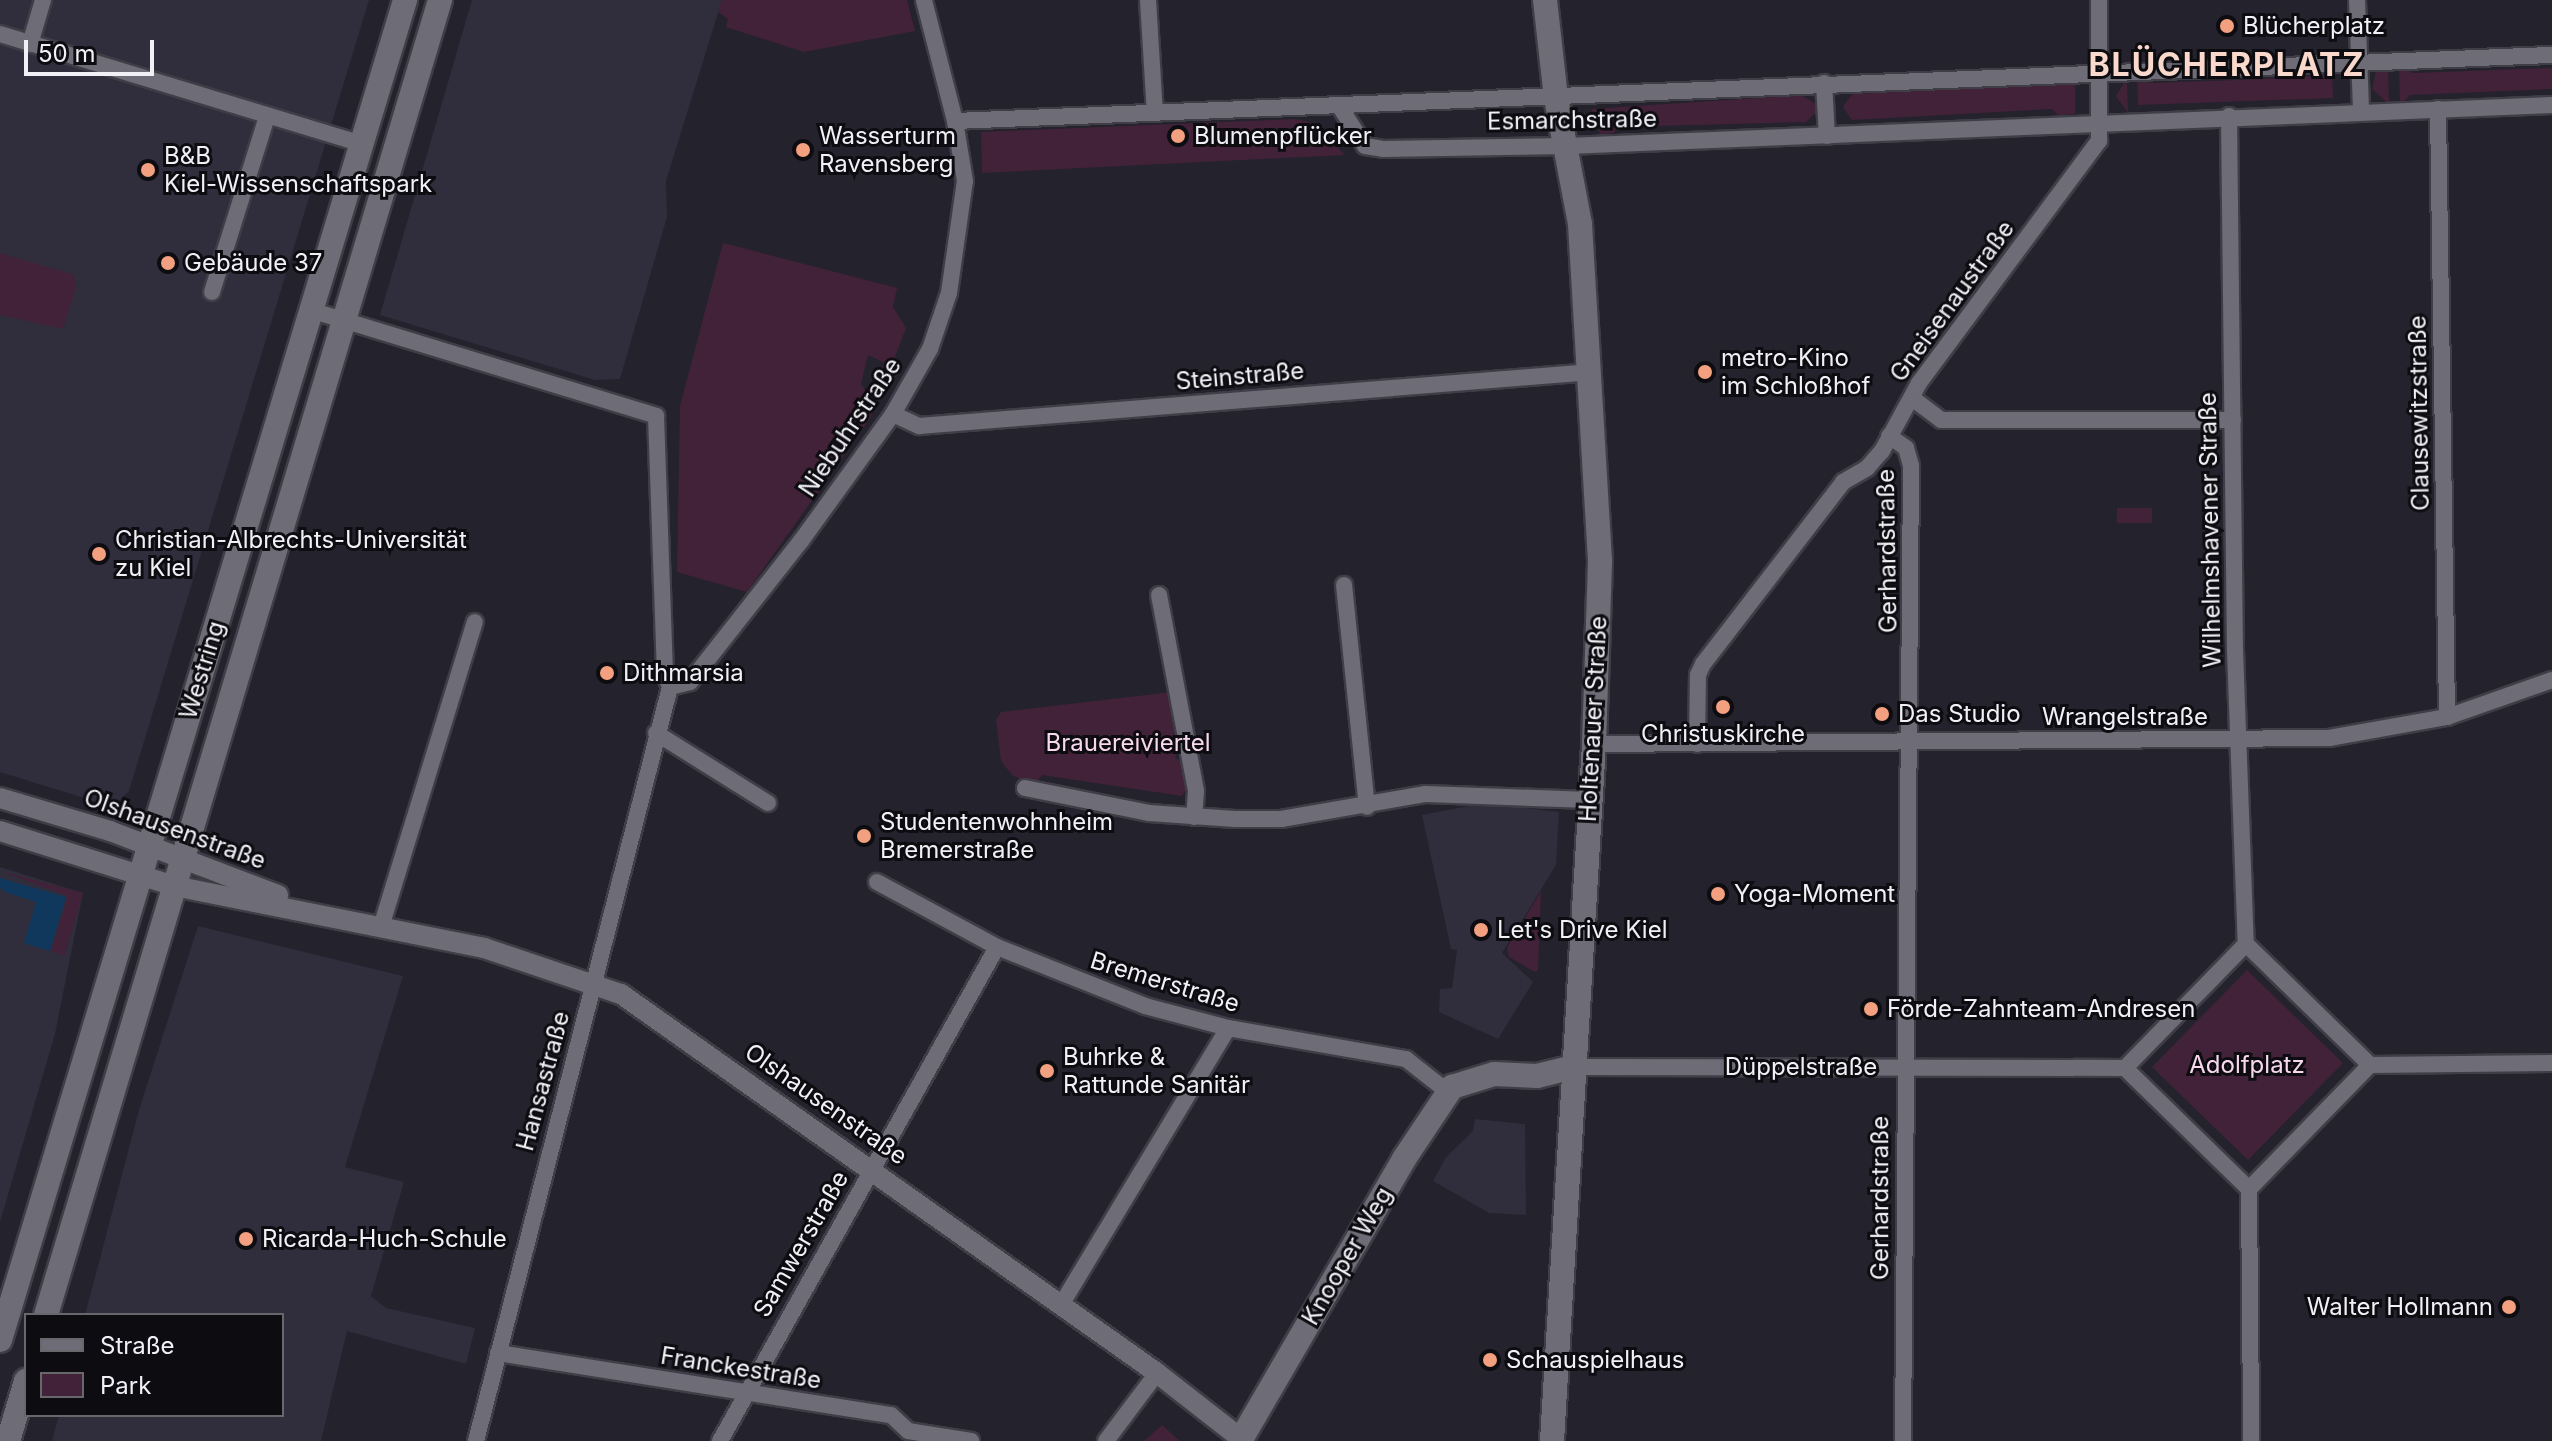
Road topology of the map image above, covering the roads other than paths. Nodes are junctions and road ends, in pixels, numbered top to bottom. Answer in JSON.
{"nodes":[{"id":1,"x":43,"y":0,"type":"edge"},
{"id":2,"x":405,"y":0,"type":"edge"},
{"id":3,"x":440,"y":0,"type":"edge"},
{"id":4,"x":924,"y":0,"type":"edge"},
{"id":5,"x":1148,"y":0,"type":"edge"},
{"id":6,"x":1545,"y":0,"type":"edge"},
{"id":7,"x":2099,"y":0,"type":"edge"},
{"id":8,"x":2357,"y":0,"type":"edge"},
{"id":9,"x":0,"y":34,"type":"edge"},
{"id":10,"x":30,"y":44,"type":"junction"},
{"id":11,"x":2552,"y":55,"type":"edge"},
{"id":12,"x":2359,"y":62,"type":"junction"},
{"id":13,"x":2100,"y":73,"type":"junction"},
{"id":14,"x":1824,"y":83,"type":"junction"},
{"id":15,"x":1556,"y":98,"type":"junction"},
{"id":16,"x":2552,"y":105,"type":"edge"},
{"id":17,"x":1340,"y":107,"type":"junction"},
{"id":18,"x":2438,"y":109,"type":"junction"},
{"id":19,"x":2361,"y":111,"type":"junction"},
{"id":20,"x":1155,"y":113,"type":"junction"},
{"id":21,"x":2229,"y":116,"type":"junction"},
{"id":22,"x":267,"y":117,"type":"junction"},
{"id":23,"x":2103,"y":120,"type":"junction"},
{"id":24,"x":955,"y":121,"type":"junction"},
{"id":25,"x":1827,"y":136,"type":"junction"},
{"id":26,"x":361,"y":144,"type":"junction"},
{"id":27,"x":1567,"y":146,"type":"junction"},
{"id":28,"x":212,"y":292,"type":"dead end"},
{"id":29,"x":310,"y":310,"type":"junction"},
{"id":30,"x":344,"y":321,"type":"junction"},
{"id":31,"x":1592,"y":372,"type":"junction"},
{"id":32,"x":1912,"y":398,"type":"junction"},
{"id":33,"x":893,"y":414,"type":"junction"},
{"id":34,"x":2233,"y":420,"type":"junction"},
{"id":35,"x":1889,"y":436,"type":"junction"},
{"id":36,"x":252,"y":501,"type":"junction"},
{"id":37,"x":287,"y":511,"type":"junction"},
{"id":38,"x":1344,"y":585,"type":"dead end"},
{"id":39,"x":1159,"y":595,"type":"dead end"},
{"id":40,"x":475,"y":622,"type":"dead end"},
{"id":41,"x":2552,"y":680,"type":"edge"},
{"id":42,"x":670,"y":687,"type":"junction"},
{"id":43,"x":2447,"y":717,"type":"junction"},
{"id":44,"x":656,"y":733,"type":"junction"},
{"id":45,"x":2239,"y":740,"type":"junction"},
{"id":46,"x":1909,"y":742,"type":"junction"},
{"id":47,"x":1594,"y":744,"type":"junction"},
{"id":48,"x":1697,"y":744,"type":"junction"},
{"id":49,"x":1025,"y":788,"type":"dead end"},
{"id":50,"x":0,"y":798,"type":"edge"},
{"id":51,"x":1589,"y":800,"type":"junction"},
{"id":52,"x":768,"y":803,"type":"dead end"},
{"id":53,"x":1367,"y":807,"type":"junction"},
{"id":54,"x":1194,"y":817,"type":"junction"},
{"id":55,"x":0,"y":831,"type":"edge"},
{"id":56,"x":148,"y":847,"type":"junction"},
{"id":57,"x":183,"y":859,"type":"junction"},
{"id":58,"x":140,"y":876,"type":"junction"},
{"id":59,"x":877,"y":882,"type":"dead end"},
{"id":60,"x":174,"y":886,"type":"junction"},
{"id":61,"x":330,"y":915,"type":"junction"},
{"id":62,"x":381,"y":927,"type":"junction"},
{"id":63,"x":2246,"y":944,"type":"junction"},
{"id":64,"x":997,"y":947,"type":"junction"},
{"id":65,"x":594,"y":983,"type":"junction"},
{"id":66,"x":1228,"y":1028,"type":"junction"},
{"id":67,"x":2552,"y":1063,"type":"edge"},
{"id":68,"x":2370,"y":1065,"type":"junction"},
{"id":69,"x":1905,"y":1068,"type":"junction"},
{"id":70,"x":2125,"y":1068,"type":"junction"},
{"id":71,"x":1571,"y":1076,"type":"junction"},
{"id":72,"x":1463,"y":1083,"type":"junction"},
{"id":73,"x":872,"y":1168,"type":"junction"},
{"id":74,"x":2249,"y":1189,"type":"junction"},
{"id":75,"x":1061,"y":1305,"type":"junction"},
{"id":76,"x":47,"y":1313,"type":"edge"},
{"id":77,"x":0,"y":1340,"type":"edge"},
{"id":78,"x":498,"y":1353,"type":"junction"},
{"id":79,"x":1157,"y":1373,"type":"junction"},
{"id":80,"x":24,"y":1386,"type":"edge"},
{"id":81,"x":743,"y":1392,"type":"junction"},
{"id":82,"x":7,"y":1426,"type":"edge"},
{"id":83,"x":476,"y":1441,"type":"edge"},
{"id":84,"x":720,"y":1441,"type":"edge"},
{"id":85,"x":971,"y":1441,"type":"edge"},
{"id":86,"x":1106,"y":1441,"type":"edge"},
{"id":87,"x":1242,"y":1441,"type":"edge"},
{"id":88,"x":1552,"y":1441,"type":"edge"},
{"id":89,"x":1903,"y":1441,"type":"edge"},
{"id":90,"x":2251,"y":1441,"type":"edge"}],
"edges":[{"from":1,"to":10,"type":"street"},
{"from":2,"to":26,"type":"main road","name":"Westring"},
{"from":3,"to":30,"type":"main road","name":"Westring"},
{"from":4,"to":24,"type":"street","name":"Niebuhrstraße"},
{"from":5,"to":20,"type":"street"},
{"from":6,"to":15,"type":"main road","name":"Holtenauer Straße"},
{"from":7,"to":13,"type":"street"},
{"from":8,"to":12,"type":"street"},
{"from":9,"to":10,"type":"street"},
{"from":10,"to":22,"type":"street"},
{"from":11,"to":12,"type":"street","name":"Esmarchstraße"},
{"from":12,"to":13,"type":"street","name":"Esmarchstraße"},
{"from":12,"to":19,"type":"street"},
{"from":13,"to":14,"type":"street","name":"Esmarchstraße"},
{"from":13,"to":23,"type":"street"},
{"from":14,"to":15,"type":"street","name":"Esmarchstraße"},
{"from":14,"to":25,"type":"street"},
{"from":15,"to":17,"type":"street","name":"Esmarchstraße"},
{"from":15,"to":27,"type":"main road","name":"Holtenauer Straße"},
{"from":16,"to":18,"type":"street","name":"Esmarchstraße"},
{"from":17,"to":20,"type":"street","name":"Esmarchstraße"},
{"from":17,"to":27,"type":"street","name":"Esmarchstraße"},
{"from":18,"to":19,"type":"street","name":"Esmarchstraße"},
{"from":18,"to":43,"type":"street","name":"Clausewitzstraße"},
{"from":19,"to":21,"type":"street","name":"Esmarchstraße"},
{"from":20,"to":24,"type":"street","name":"Esmarchstraße"},
{"from":21,"to":23,"type":"street","name":"Esmarchstraße"},
{"from":21,"to":34,"type":"street","name":"Wilhelmshavener Straße"},
{"from":22,"to":26,"type":"street"},
{"from":22,"to":28,"type":"street"},
{"from":23,"to":25,"type":"street","name":"Esmarchstraße"},
{"from":23,"to":32,"type":"street","name":"Gneisenaustraße"},
{"from":24,"to":33,"type":"street","name":"Niebuhrstraße"},
{"from":25,"to":27,"type":"street","name":"Esmarchstraße"},
{"from":26,"to":29,"type":"main road","name":"Westring"},
{"from":27,"to":31,"type":"main road","name":"Holtenauer Straße"},
{"from":29,"to":30,"type":"street"},
{"from":29,"to":36,"type":"main road","name":"Westring"},
{"from":30,"to":37,"type":"main road","name":"Westring"},
{"from":30,"to":42,"type":"street"},
{"from":31,"to":33,"type":"street","name":"Steinstraße"},
{"from":31,"to":47,"type":"main road","name":"Holtenauer Straße"},
{"from":32,"to":34,"type":"street"},
{"from":32,"to":35,"type":"street","name":"Gneisenaustraße"},
{"from":33,"to":42,"type":"street","name":"Niebuhrstraße"},
{"from":34,"to":45,"type":"street","name":"Wilhelmshavener Straße"},
{"from":35,"to":46,"type":"street","name":"Gerhardstraße"},
{"from":35,"to":48,"type":"street","name":"Gneisenaustraße"},
{"from":36,"to":37,"type":"street"},
{"from":36,"to":56,"type":"main road","name":"Westring"},
{"from":37,"to":57,"type":"main road","name":"Westring"},
{"from":38,"to":53,"type":"street"},
{"from":39,"to":54,"type":"street"},
{"from":40,"to":62,"type":"street"},
{"from":41,"to":43,"type":"street","name":"Wrangelstraße"},
{"from":42,"to":44,"type":"street"},
{"from":43,"to":45,"type":"street","name":"Wrangelstraße"},
{"from":44,"to":52,"type":"street"},
{"from":44,"to":65,"type":"street","name":"Hansastraße"},
{"from":45,"to":46,"type":"street","name":"Wrangelstraße"},
{"from":45,"to":63,"type":"street","name":"Wilhelmshavener Straße"},
{"from":46,"to":48,"type":"street","name":"Wrangelstraße"},
{"from":46,"to":69,"type":"street","name":"Gerhardstraße"},
{"from":47,"to":48,"type":"street","name":"Wrangelstraße"},
{"from":47,"to":51,"type":"main road","name":"Holtenauer Straße"},
{"from":49,"to":54,"type":"street"},
{"from":50,"to":56,"type":"street","name":"Olshausenstraße"},
{"from":51,"to":53,"type":"street"},
{"from":51,"to":71,"type":"main road","name":"Holtenauer Straße"},
{"from":53,"to":54,"type":"street"},
{"from":55,"to":58,"type":"street","name":"Olshausenstraße"},
{"from":56,"to":57,"type":"street","name":"Olshausenstraße"},
{"from":56,"to":58,"type":"main road","name":"Westring"},
{"from":57,"to":60,"type":"main road","name":"Westring"},
{"from":57,"to":61,"type":"street","name":"Olshausenstraße"},
{"from":58,"to":60,"type":"street","name":"Olshausenstraße"},
{"from":58,"to":77,"type":"main road","name":"Westring"},
{"from":59,"to":64,"type":"street","name":"Bremerstraße"},
{"from":60,"to":61,"type":"street","name":"Olshausenstraße"},
{"from":60,"to":76,"type":"main road","name":"Westring"},
{"from":61,"to":62,"type":"street","name":"Olshausenstraße"},
{"from":62,"to":65,"type":"street","name":"Olshausenstraße"},
{"from":63,"to":68,"type":"street"},
{"from":63,"to":70,"type":"street"},
{"from":64,"to":66,"type":"street","name":"Bremerstraße"},
{"from":64,"to":73,"type":"street","name":"Samwerstraße"},
{"from":65,"to":73,"type":"street","name":"Olshausenstraße"},
{"from":65,"to":78,"type":"street","name":"Hansastraße"},
{"from":66,"to":72,"type":"street","name":"Bremerstraße"},
{"from":66,"to":75,"type":"street"},
{"from":67,"to":68,"type":"street"},
{"from":68,"to":74,"type":"street"},
{"from":69,"to":70,"type":"street","name":"Düppelstraße"},
{"from":69,"to":71,"type":"street","name":"Düppelstraße"},
{"from":69,"to":89,"type":"street","name":"Gerhardstraße"},
{"from":70,"to":74,"type":"street"},
{"from":71,"to":72,"type":"main road","name":"Düppelstraße"},
{"from":71,"to":88,"type":"main road","name":"Holtenauer Straße"},
{"from":72,"to":87,"type":"main road","name":"Knooper Weg"},
{"from":73,"to":75,"type":"street","name":"Olshausenstraße"},
{"from":73,"to":81,"type":"street","name":"Samwerstraße"},
{"from":74,"to":90,"type":"street"},
{"from":75,"to":79,"type":"street","name":"Olshausenstraße"},
{"from":78,"to":81,"type":"street","name":"Franckestraße"},
{"from":78,"to":83,"type":"street","name":"Hansastraße"},
{"from":79,"to":86,"type":"street"},
{"from":79,"to":87,"type":"street","name":"Olshausenstraße"},
{"from":80,"to":82,"type":"main road"},
{"from":81,"to":84,"type":"street","name":"Samwerstraße"},
{"from":81,"to":85,"type":"street","name":"Franckestraße"}]}
